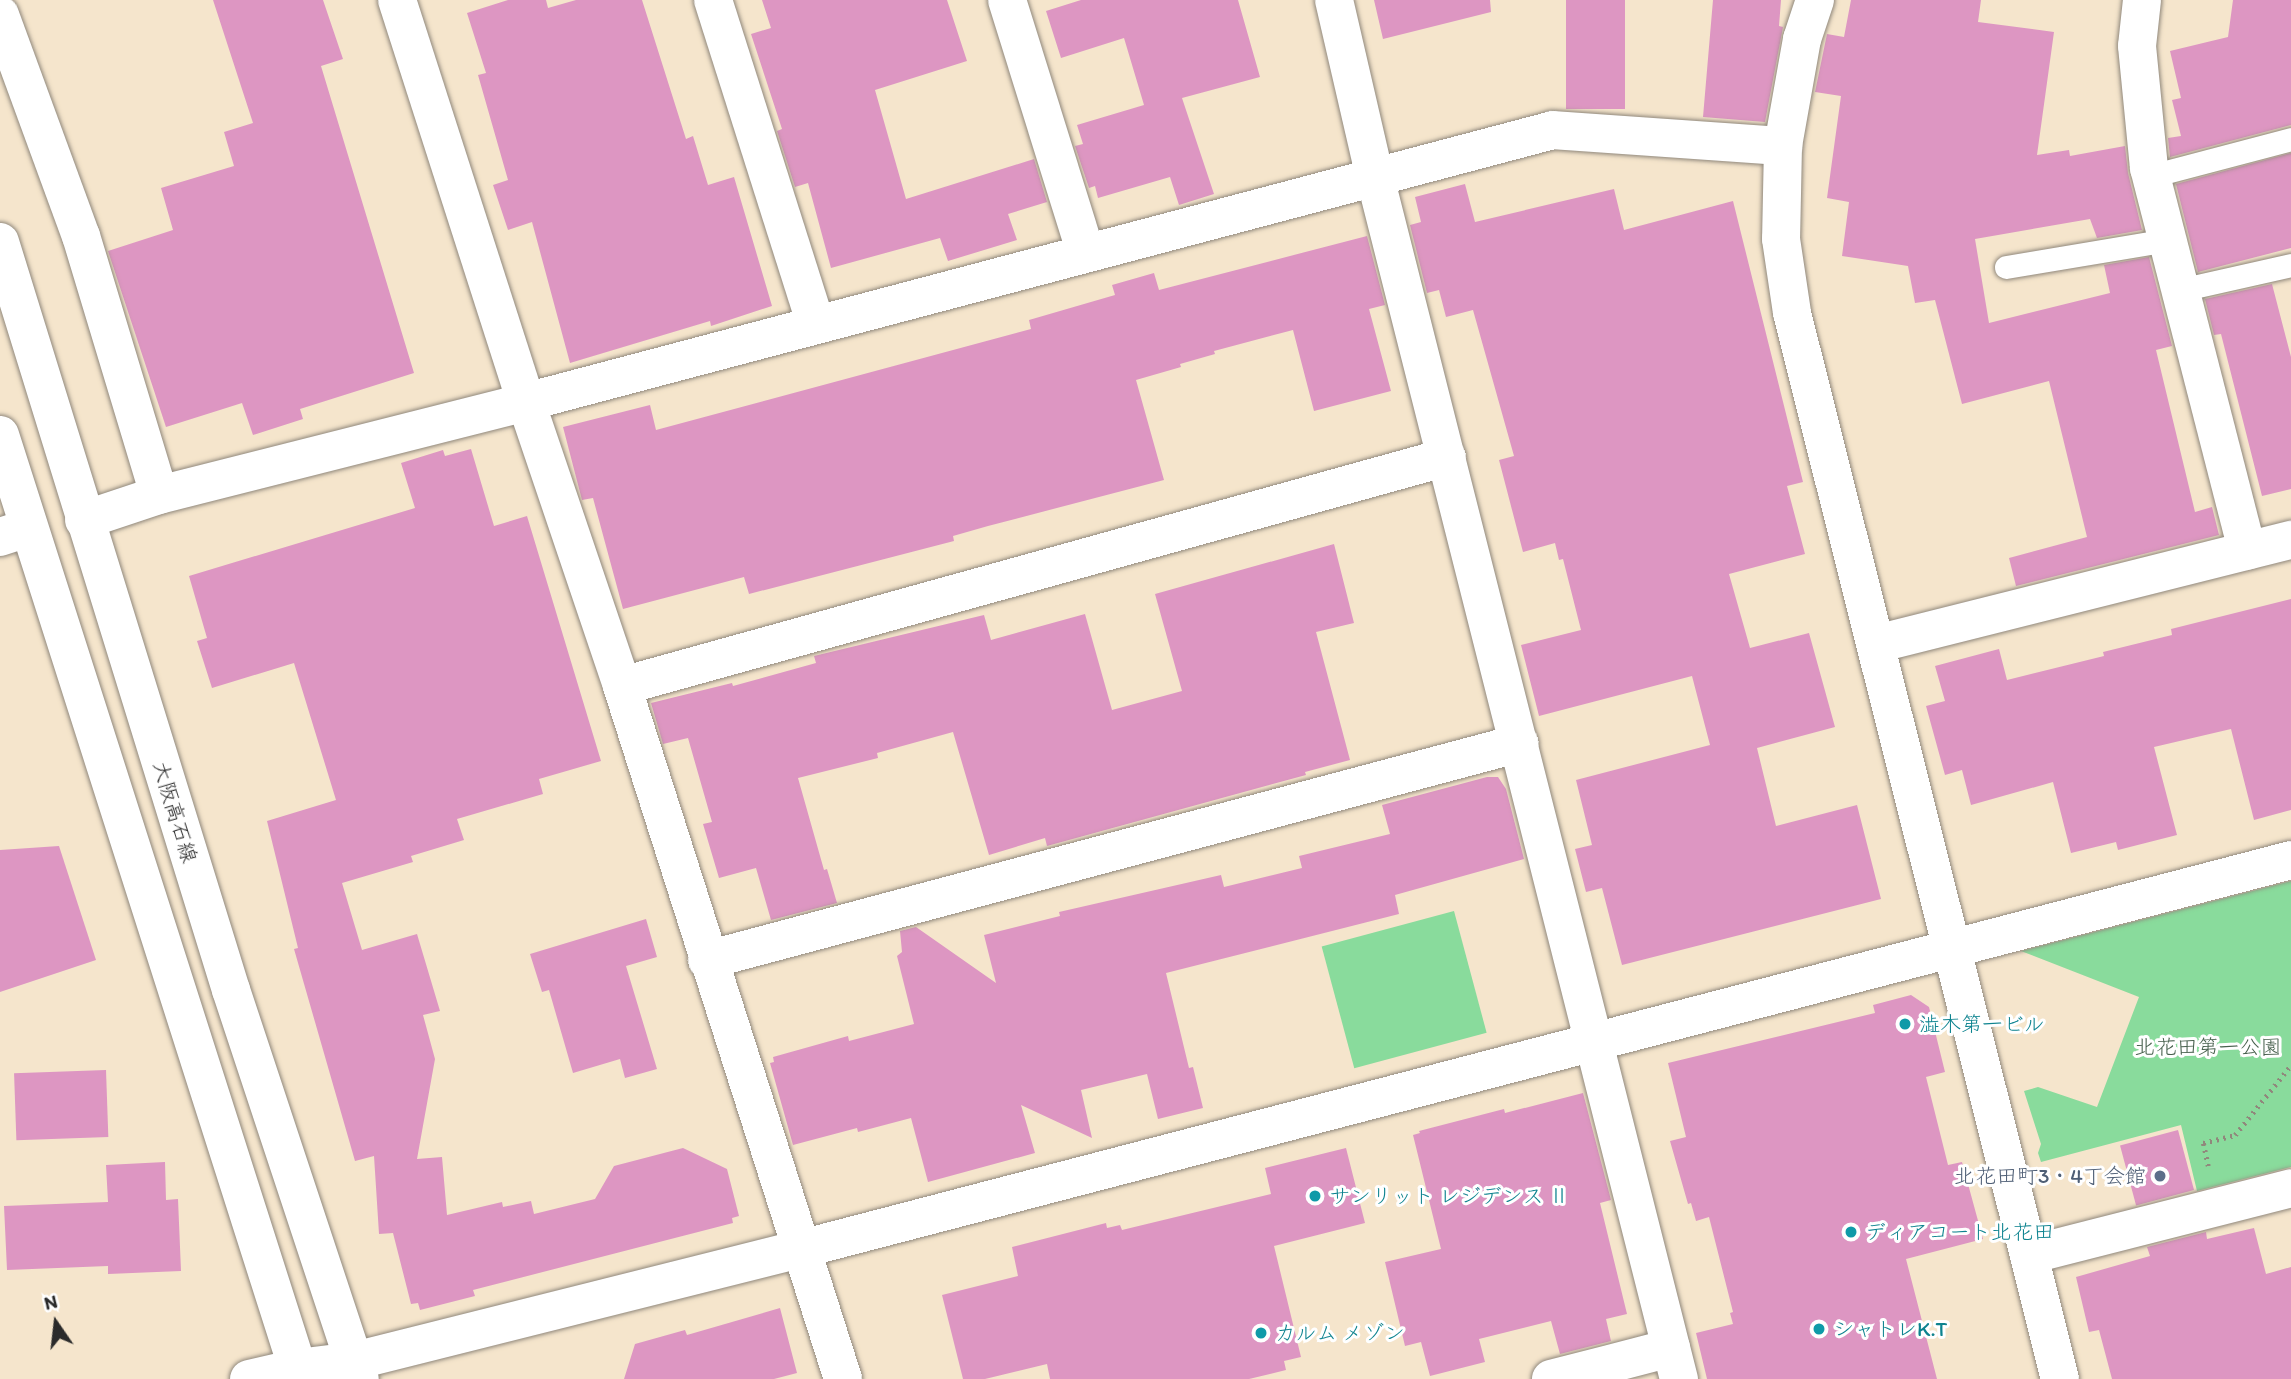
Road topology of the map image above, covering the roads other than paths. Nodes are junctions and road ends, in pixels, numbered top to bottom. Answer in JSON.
{"nodes":[{"id":1,"x":397,"y":0,"type":"edge"},
{"id":2,"x":713,"y":0,"type":"edge"},
{"id":3,"x":1007,"y":0,"type":"edge"},
{"id":4,"x":1334,"y":0,"type":"edge"},
{"id":5,"x":1815,"y":0,"type":"edge"},
{"id":6,"x":2142,"y":0,"type":"edge"},
{"id":7,"x":0,"y":15,"type":"edge"},
{"id":8,"x":2291,"y":139,"type":"edge"},
{"id":9,"x":1783,"y":146,"type":"junction"},
{"id":10,"x":2151,"y":176,"type":"junction"},
{"id":11,"x":1375,"y":177,"type":"junction"},
{"id":12,"x":2167,"y":240,"type":"junction"},
{"id":13,"x":0,"y":242,"type":"edge"},
{"id":14,"x":1086,"y":253,"type":"junction"},
{"id":15,"x":2291,"y":265,"type":"edge"},
{"id":16,"x":2006,"y":267,"type":"dead end"},
{"id":17,"x":2180,"y":290,"type":"junction"},
{"id":18,"x":816,"y":324,"type":"junction"},
{"id":19,"x":526,"y":402,"type":"junction"},
{"id":20,"x":0,"y":435,"type":"edge"},
{"id":21,"x":1447,"y":457,"type":"junction"},
{"id":22,"x":159,"y":495,"type":"junction"},
{"id":23,"x":84,"y":520,"type":"junction"},
{"id":24,"x":14,"y":532,"type":"edge"},
{"id":25,"x":2291,"y":540,"type":"edge"},
{"id":26,"x":2247,"y":551,"type":"junction"},
{"id":27,"x":1876,"y":645,"type":"junction"},
{"id":28,"x":622,"y":685,"type":"junction"},
{"id":29,"x":1520,"y":743,"type":"junction"},
{"id":30,"x":2291,"y":860,"type":"edge"},
{"id":31,"x":1954,"y":949,"type":"junction"},
{"id":32,"x":707,"y":960,"type":"junction"},
{"id":33,"x":1595,"y":1044,"type":"junction"},
{"id":34,"x":2291,"y":1188,"type":"edge"},
{"id":35,"x":801,"y":1249,"type":"junction"},
{"id":36,"x":2029,"y":1255,"type":"junction"},
{"id":37,"x":1675,"y":1364,"type":"edge"},
{"id":38,"x":357,"y":1370,"type":"edge"},
{"id":39,"x":299,"y":1374,"type":"edge"},
{"id":40,"x":249,"y":1379,"type":"edge"},
{"id":41,"x":843,"y":1379,"type":"edge"},
{"id":42,"x":1551,"y":1379,"type":"edge"},
{"id":43,"x":2060,"y":1379,"type":"edge"}],
"edges":[{"from":1,"to":19,"type":"street"},
{"from":2,"to":18,"type":"street"},
{"from":3,"to":14,"type":"street"},
{"from":4,"to":11,"type":"street"},
{"from":5,"to":9,"type":"street"},
{"from":6,"to":10,"type":"street"},
{"from":7,"to":22,"type":"street"},
{"from":8,"to":10,"type":"lane"},
{"from":9,"to":11,"type":"street"},
{"from":9,"to":27,"type":"street"},
{"from":10,"to":12,"type":"street"},
{"from":11,"to":14,"type":"street"},
{"from":11,"to":21,"type":"street"},
{"from":12,"to":16,"type":"lane"},
{"from":12,"to":17,"type":"street"},
{"from":13,"to":23,"type":"street","name":"大阪高石線"},
{"from":14,"to":18,"type":"street"},
{"from":15,"to":17,"type":"lane"},
{"from":17,"to":26,"type":"street"},
{"from":18,"to":19,"type":"street"},
{"from":19,"to":22,"type":"street"},
{"from":19,"to":28,"type":"street"},
{"from":20,"to":24,"type":"street"},
{"from":21,"to":28,"type":"street"},
{"from":21,"to":29,"type":"street"},
{"from":22,"to":23,"type":"street"},
{"from":23,"to":38,"type":"street","name":"大阪高石線"},
{"from":24,"to":39,"type":"street"},
{"from":25,"to":26,"type":"street"},
{"from":26,"to":27,"type":"street"},
{"from":27,"to":31,"type":"street"},
{"from":28,"to":32,"type":"street"},
{"from":29,"to":32,"type":"street"},
{"from":29,"to":33,"type":"street"},
{"from":30,"to":31,"type":"street"},
{"from":31,"to":33,"type":"street"},
{"from":31,"to":36,"type":"street"},
{"from":32,"to":35,"type":"street"},
{"from":33,"to":35,"type":"street"},
{"from":33,"to":37,"type":"street"},
{"from":34,"to":36,"type":"street"},
{"from":35,"to":38,"type":"street"},
{"from":35,"to":41,"type":"street"},
{"from":36,"to":43,"type":"street"},
{"from":37,"to":42,"type":"street"},
{"from":38,"to":39,"type":"street"},
{"from":39,"to":40,"type":"street"}]}
